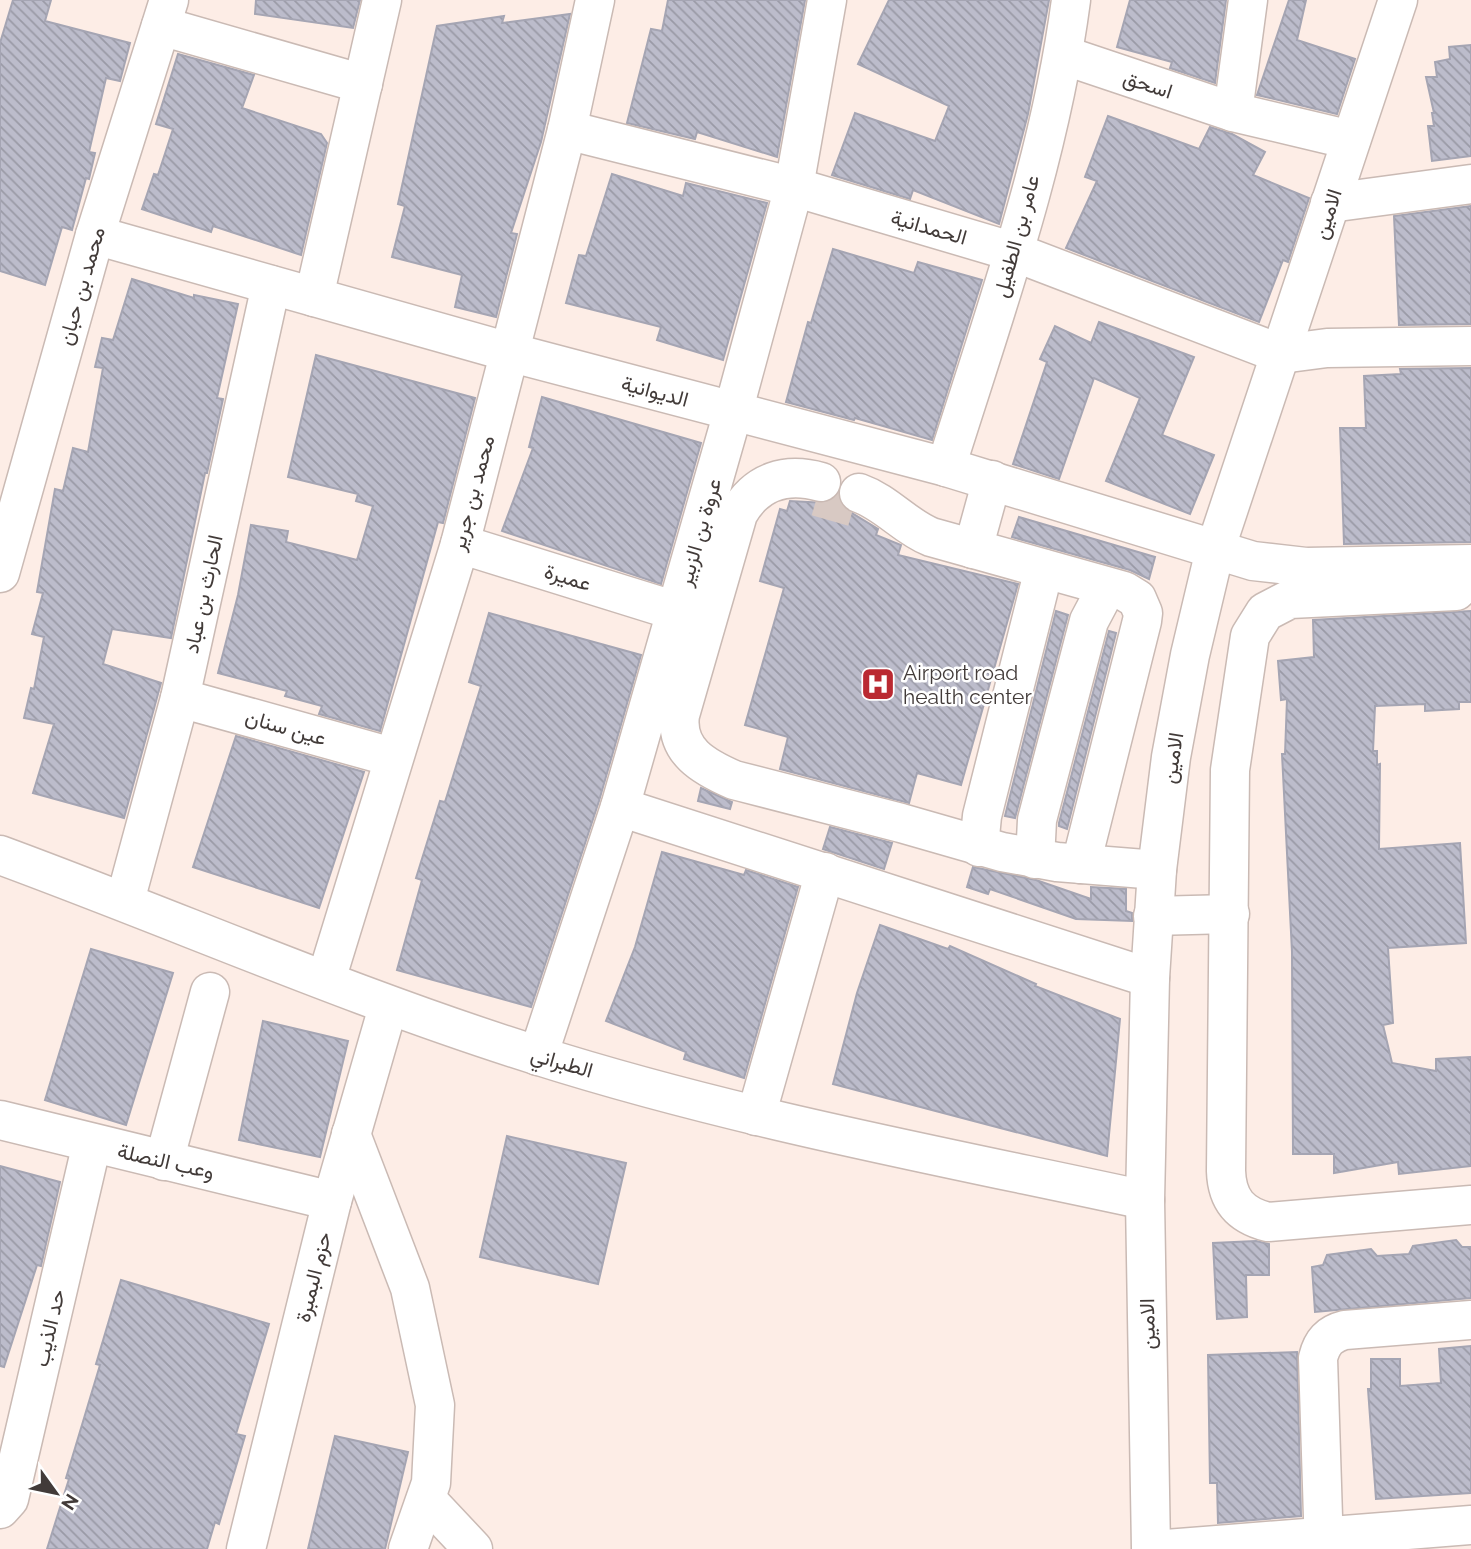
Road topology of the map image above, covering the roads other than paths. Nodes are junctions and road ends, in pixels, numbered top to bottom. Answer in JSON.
{"nodes":[{"id":1,"x":382,"y":0,"type":"edge"},
{"id":2,"x":595,"y":0,"type":"edge"},
{"id":3,"x":827,"y":0,"type":"edge"},
{"id":4,"x":1071,"y":0,"type":"edge"},
{"id":5,"x":1248,"y":0,"type":"edge"},
{"id":6,"x":1398,"y":0,"type":"edge"},
{"id":7,"x":165,"y":13,"type":"edge"},
{"id":8,"x":1063,"y":55,"type":"junction"},
{"id":9,"x":363,"y":84,"type":"junction"},
{"id":10,"x":1233,"y":112,"type":"junction"},
{"id":11,"x":568,"y":130,"type":"junction"},
{"id":12,"x":1351,"y":140,"type":"junction"},
{"id":13,"x":1471,"y":184,"type":"edge"},
{"id":14,"x":794,"y":187,"type":"junction"},
{"id":15,"x":1330,"y":203,"type":"junction"},
{"id":16,"x":94,"y":235,"type":"junction"},
{"id":17,"x":1014,"y":252,"type":"junction"},
{"id":18,"x":271,"y":285,"type":"junction"},
{"id":19,"x":314,"y":297,"type":"junction"},
{"id":20,"x":1471,"y":346,"type":"edge"},
{"id":21,"x":509,"y":352,"type":"junction"},
{"id":22,"x":1281,"y":354,"type":"junction"},
{"id":23,"x":733,"y":412,"type":"junction"},
{"id":24,"x":946,"y":467,"type":"junction"},
{"id":25,"x":992,"y":480,"type":"junction"},
{"id":26,"x":819,"y":490,"type":"tunnel mouth"},
{"id":27,"x":857,"y":501,"type":"tunnel mouth"},
{"id":28,"x":460,"y":544,"type":"junction"},
{"id":29,"x":973,"y":549,"type":"junction"},
{"id":30,"x":1215,"y":550,"type":"junction"},
{"id":31,"x":1471,"y":564,"type":"edge"},
{"id":32,"x":1044,"y":569,"type":"junction"},
{"id":33,"x":0,"y":573,"type":"edge"},
{"id":34,"x":1107,"y":587,"type":"junction"},
{"id":35,"x":1471,"y":591,"type":"edge"},
{"id":36,"x":676,"y":611,"type":"junction"},
{"id":37,"x":180,"y":698,"type":"junction"},
{"id":38,"x":392,"y":757,"type":"junction"},
{"id":39,"x":620,"y":807,"type":"junction"},
{"id":40,"x":979,"y":847,"type":"junction"},
{"id":41,"x":0,"y":855,"type":"edge"},
{"id":42,"x":1035,"y":859,"type":"junction"},
{"id":43,"x":1081,"y":864,"type":"junction"},
{"id":44,"x":825,"y":872,"type":"junction"},
{"id":45,"x":1155,"y":894,"type":"junction"},
{"id":46,"x":125,"y":901,"type":"junction"},
{"id":47,"x":1230,"y":905,"type":"junction"},
{"id":48,"x":1150,"y":978,"type":"junction"},
{"id":49,"x":326,"y":980,"type":"junction"},
{"id":50,"x":210,"y":992,"type":"dead end"},
{"id":51,"x":388,"y":1007,"type":"junction"},
{"id":52,"x":538,"y":1056,"type":"junction"},
{"id":53,"x":756,"y":1116,"type":"junction"},
{"id":54,"x":0,"y":1120,"type":"edge"},
{"id":55,"x":351,"y":1134,"type":"junction"},
{"id":56,"x":92,"y":1143,"type":"junction"},
{"id":57,"x":164,"y":1161,"type":"junction"},
{"id":58,"x":1145,"y":1200,"type":"junction"},
{"id":59,"x":332,"y":1201,"type":"junction"},
{"id":60,"x":1471,"y":1205,"type":"edge"},
{"id":61,"x":1471,"y":1320,"type":"edge"},
{"id":62,"x":426,"y":1499,"type":"junction"},
{"id":63,"x":0,"y":1509,"type":"edge"},
{"id":64,"x":1471,"y":1525,"type":"edge"},
{"id":65,"x":1324,"y":1544,"type":"edge"},
{"id":66,"x":246,"y":1549,"type":"edge"},
{"id":67,"x":408,"y":1549,"type":"edge"},
{"id":68,"x":473,"y":1549,"type":"edge"},
{"id":69,"x":1151,"y":1549,"type":"edge"},
{"id":70,"x":1166,"y":1549,"type":"edge"}],
"edges":[{"from":1,"to":9,"type":"street"},
{"from":2,"to":11,"type":"street","name":"محمد بن جرير"},
{"from":3,"to":14,"type":"street","name":"عروة بن الزبير"},
{"from":4,"to":8,"type":"street","name":"عامر بن الطفيل"},
{"from":5,"to":10,"type":"street"},
{"from":6,"to":12,"type":"street","name":"الامين"},
{"from":7,"to":9,"type":"street"},
{"from":7,"to":16,"type":"street","name":"محمد بن حبان"},
{"from":8,"to":10,"type":"street","name":"اسحق"},
{"from":8,"to":17,"type":"street","name":"عامر بن الطفيل"},
{"from":9,"to":19,"type":"street"},
{"from":10,"to":12,"type":"street","name":"اسحق"},
{"from":11,"to":14,"type":"street","name":"الحمدانية"},
{"from":11,"to":21,"type":"street","name":"محمد بن جرير"},
{"from":12,"to":15,"type":"street","name":"الامين"},
{"from":13,"to":15,"type":"street"},
{"from":14,"to":17,"type":"street","name":"الحمدانية"},
{"from":14,"to":23,"type":"street","name":"عروة بن الزبير"},
{"from":15,"to":22,"type":"street","name":"الامين"},
{"from":16,"to":18,"type":"street","name":"الديوانية"},
{"from":16,"to":33,"type":"street","name":"محمد بن حبان"},
{"from":17,"to":22,"type":"street","name":"الحمدانية"},
{"from":17,"to":24,"type":"street","name":"عامر بن الطفيل"},
{"from":18,"to":19,"type":"street","name":"الديوانية"},
{"from":18,"to":37,"type":"street","name":"الحارث بن عباد"},
{"from":19,"to":21,"type":"street","name":"الديوانية"},
{"from":20,"to":22,"type":"street"},
{"from":21,"to":23,"type":"street","name":"الديوانية"},
{"from":21,"to":28,"type":"street","name":"محمد بن جرير"},
{"from":22,"to":30,"type":"street","name":"الامين"},
{"from":23,"to":24,"type":"street","name":"الديوانية"},
{"from":23,"to":36,"type":"street","name":"عروة بن الزبير"},
{"from":24,"to":25,"type":"street","name":"الديوانية"},
{"from":25,"to":29,"type":"street"},
{"from":25,"to":30,"type":"street","name":"الديوانية"},
{"from":26,"to":40,"type":"street"},
{"from":27,"to":29,"type":"street"},
{"from":28,"to":36,"type":"street","name":"عميرة"},
{"from":28,"to":38,"type":"street","name":"محمد بن جرير"},
{"from":29,"to":32,"type":"street"},
{"from":30,"to":31,"type":"street","name":"الديوانية"},
{"from":30,"to":45,"type":"street","name":"الامين"},
{"from":32,"to":34,"type":"street"},
{"from":32,"to":40,"type":"street"},
{"from":34,"to":42,"type":"street"},
{"from":34,"to":43,"type":"street"},
{"from":35,"to":47,"type":"street"},
{"from":36,"to":39,"type":"street","name":"عروة بن الزبير"},
{"from":37,"to":38,"type":"street","name":"عين سنان"},
{"from":37,"to":46,"type":"street","name":"الحارث بن عباد"},
{"from":38,"to":49,"type":"street","name":"محمد بن جرير"},
{"from":39,"to":44,"type":"street"},
{"from":39,"to":52,"type":"street","name":"عروة بن الزبير"},
{"from":40,"to":42,"type":"street"},
{"from":41,"to":46,"type":"street","name":"الطبراني"},
{"from":42,"to":43,"type":"street"},
{"from":43,"to":45,"type":"street"},
{"from":44,"to":48,"type":"street"},
{"from":44,"to":53,"type":"street"},
{"from":45,"to":47,"type":"street"},
{"from":45,"to":48,"type":"street","name":"الامين"},
{"from":46,"to":49,"type":"street","name":"الطبراني"},
{"from":47,"to":60,"type":"street"},
{"from":48,"to":58,"type":"street","name":"الامين"},
{"from":49,"to":51,"type":"street","name":"الطبراني"},
{"from":50,"to":57,"type":"street"},
{"from":51,"to":52,"type":"street","name":"الطبراني"},
{"from":51,"to":55,"type":"street","name":"حزم البمبرة"},
{"from":52,"to":53,"type":"street","name":"الطبراني"},
{"from":53,"to":58,"type":"street","name":"الطبراني"},
{"from":54,"to":56,"type":"street","name":"وعب النصلة"},
{"from":55,"to":59,"type":"street","name":"حزم البمبرة"},
{"from":55,"to":62,"type":"street"},
{"from":56,"to":57,"type":"street","name":"وعب النصلة"},
{"from":56,"to":63,"type":"street","name":"حد الذيب"},
{"from":57,"to":59,"type":"street","name":"وعب النصلة"},
{"from":58,"to":69,"type":"street","name":"الامين"},
{"from":59,"to":66,"type":"street","name":"حزم البمبرة"},
{"from":61,"to":65,"type":"street"},
{"from":62,"to":67,"type":"street"},
{"from":62,"to":68,"type":"street"},
{"from":64,"to":65,"type":"street"},
{"from":65,"to":70,"type":"street"}]}
